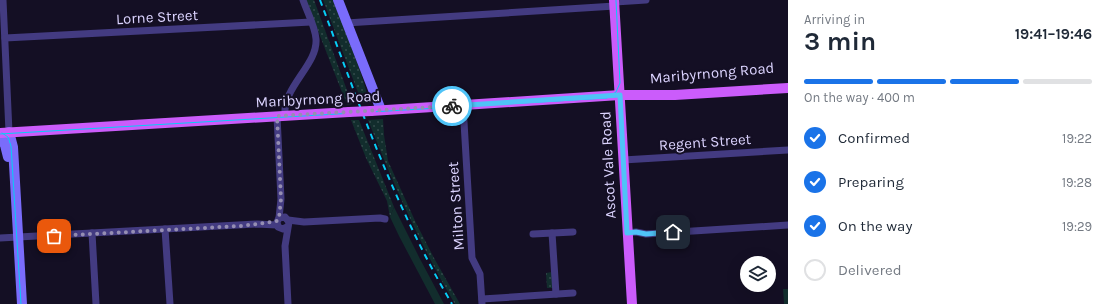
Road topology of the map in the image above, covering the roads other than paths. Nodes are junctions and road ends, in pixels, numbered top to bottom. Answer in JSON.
{"nodes":[{"id":1,"x":3,"y":0,"type":"edge"},
{"id":2,"x":303,"y":0,"type":"edge"},
{"id":3,"x":338,"y":0,"type":"edge"},
{"id":4,"x":646,"y":0,"type":"edge"},
{"id":5,"x":615,"y":3,"type":"edge"},
{"id":6,"x":311,"y":22,"type":"junction"},
{"id":7,"x":346,"y":23,"type":"junction"},
{"id":8,"x":5,"y":38,"type":"junction"},
{"id":9,"x":788,"y":82,"type":"edge"},
{"id":10,"x":788,"y":88,"type":"edge"},
{"id":11,"x":638,"y":94,"type":"junction"},
{"id":12,"x":620,"y":95,"type":"junction"},
{"id":13,"x":463,"y":105,"type":"junction"},
{"id":14,"x":376,"y":111,"type":"junction"},
{"id":15,"x":281,"y":116,"type":"junction"},
{"id":16,"x":8,"y":137,"type":"edge"},
{"id":17,"x":788,"y":150,"type":"edge"},
{"id":18,"x":623,"y":160,"type":"junction"},
{"id":19,"x":385,"y":219,"type":"dead end"},
{"id":20,"x":283,"y":223,"type":"junction"},
{"id":21,"x":788,"y":225,"type":"edge"},
{"id":22,"x":165,"y":229,"type":"junction"},
{"id":23,"x":573,"y":232,"type":"dead end"},
{"id":24,"x":92,"y":233,"type":"junction"},
{"id":25,"x":552,"y":233,"type":"junction"},
{"id":26,"x":533,"y":234,"type":"dead end"},
{"id":27,"x":627,"y":236,"type":"junction"},
{"id":28,"x":0,"y":238,"type":"edge"},
{"id":29,"x":16,"y":238,"type":"junction"},
{"id":30,"x":573,"y":293,"type":"dead end"},
{"id":31,"x":556,"y":294,"type":"junction"},
{"id":32,"x":482,"y":302,"type":"edge"},
{"id":33,"x":17,"y":304,"type":"edge"},
{"id":34,"x":22,"y":304,"type":"edge"},
{"id":35,"x":96,"y":304,"type":"edge"},
{"id":36,"x":170,"y":304,"type":"edge"},
{"id":37,"x":288,"y":304,"type":"edge"},
{"id":38,"x":632,"y":304,"type":"edge"}],
"edges":[{"from":1,"to":8,"type":"street"},
{"from":2,"to":6,"type":"street"},
{"from":3,"to":7,"type":"street"},
{"from":4,"to":5,"type":"street"},
{"from":5,"to":7,"type":"street"},
{"from":5,"to":12,"type":"main road","name":"Ascot Vale Road"},
{"from":6,"to":8,"type":"street","name":"Lorne Street"},
{"from":6,"to":15,"type":"street"},
{"from":7,"to":14,"type":"street"},
{"from":8,"to":16,"type":"street"},
{"from":9,"to":11,"type":"main road","name":"Maribyrnong Road"},
{"from":10,"to":11,"type":"main road","name":"Maribyrnong Road"},
{"from":11,"to":12,"type":"main road","name":"Maribyrnong Road"},
{"from":12,"to":13,"type":"main road","name":"Maribyrnong Road"},
{"from":12,"to":18,"type":"main road","name":"Ascot Vale Road"},
{"from":13,"to":14,"type":"main road","name":"Maribyrnong Road"},
{"from":13,"to":32,"type":"street","name":"Milton Street"},
{"from":14,"to":15,"type":"main road","name":"Maribyrnong Road","bridge":true},
{"from":15,"to":16,"type":"main road","name":"Maribyrnong Road"},
{"from":15,"to":20,"type":"street"},
{"from":16,"to":29,"type":"street"},
{"from":16,"to":29,"type":"street"},
{"from":17,"to":18,"type":"street","name":"Regent Street"},
{"from":18,"to":27,"type":"main road","name":"Ascot Vale Road"},
{"from":19,"to":20,"type":"street"},
{"from":20,"to":22,"type":"street"},
{"from":20,"to":37,"type":"street"},
{"from":21,"to":27,"type":"street"},
{"from":22,"to":24,"type":"street"},
{"from":22,"to":36,"type":"street"},
{"from":23,"to":25,"type":"street"},
{"from":24,"to":29,"type":"street"},
{"from":24,"to":35,"type":"street"},
{"from":25,"to":26,"type":"street"},
{"from":25,"to":31,"type":"street"},
{"from":27,"to":38,"type":"main road","name":"Ascot Vale Road"},
{"from":28,"to":29,"type":"street"},
{"from":29,"to":33,"type":"street"},
{"from":29,"to":34,"type":"street"},
{"from":30,"to":31,"type":"street"},
{"from":31,"to":32,"type":"street"}]}
